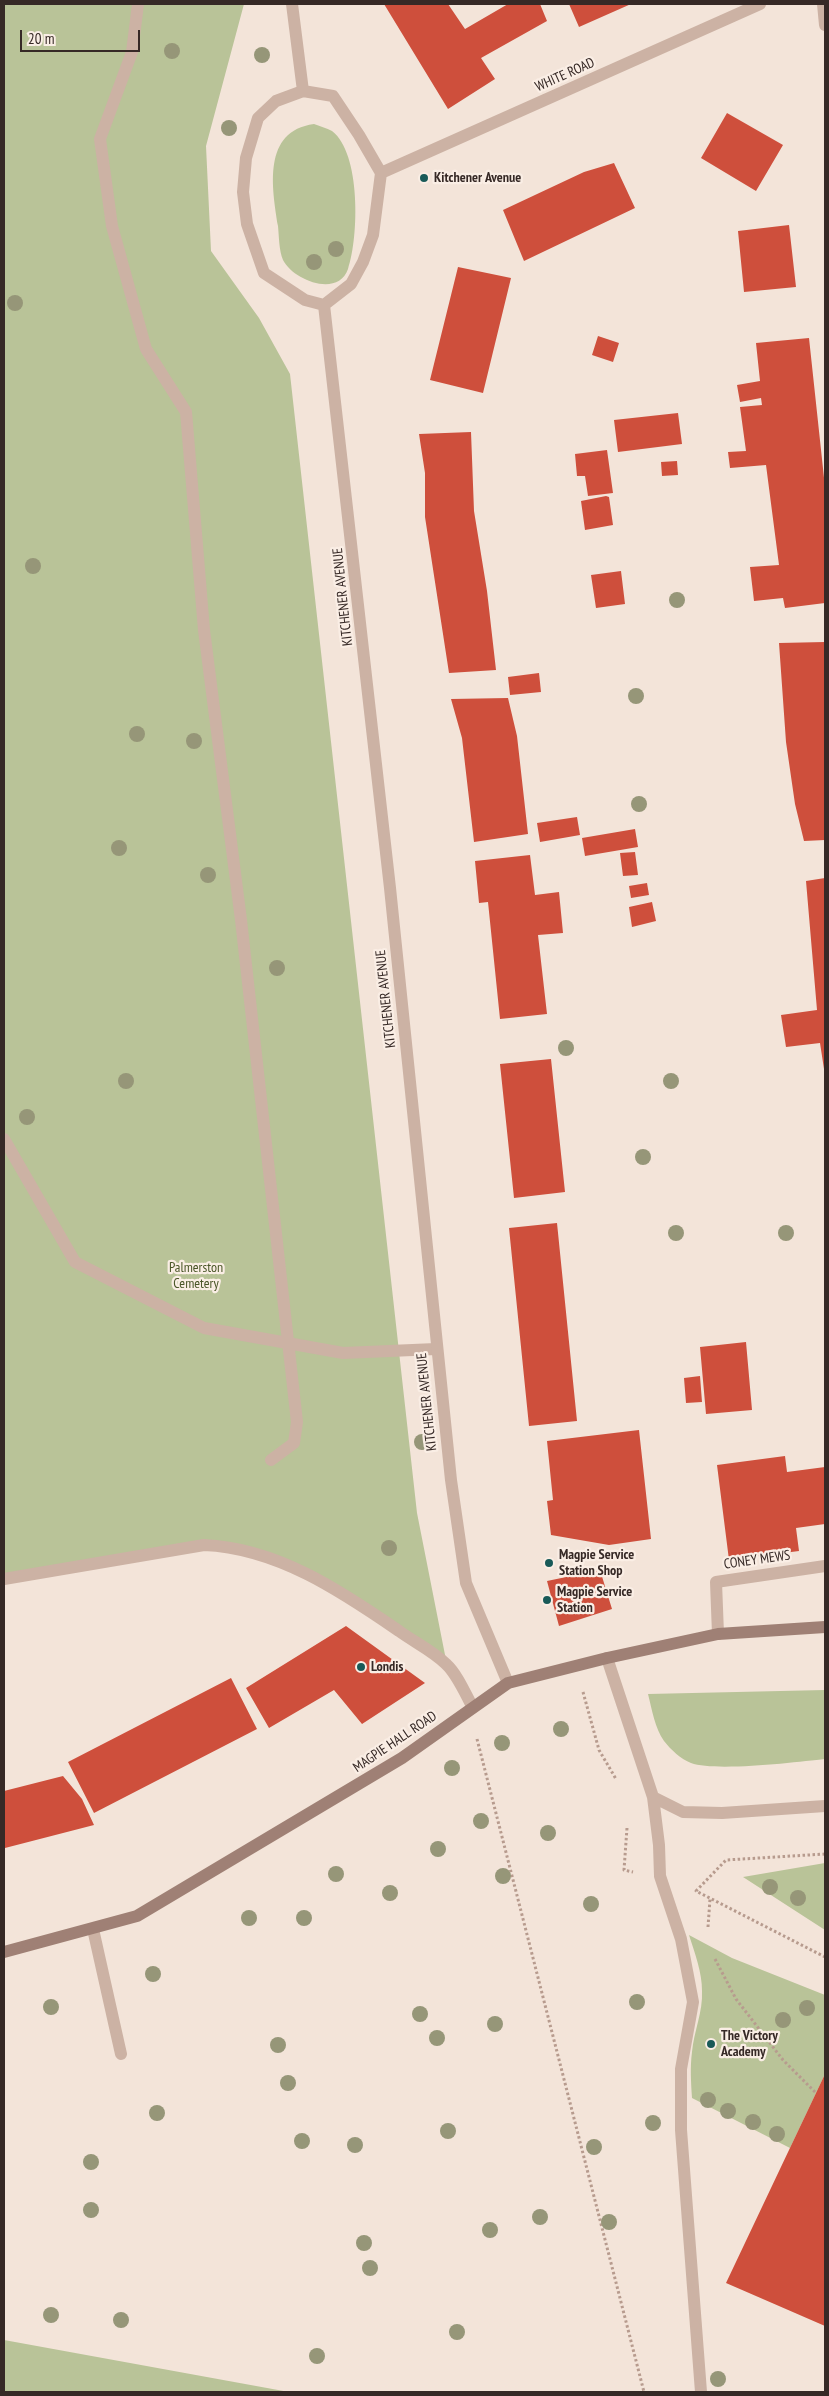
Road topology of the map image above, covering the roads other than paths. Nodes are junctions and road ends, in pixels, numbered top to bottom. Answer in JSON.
{"nodes":[{"id":1,"x":138,"y":4,"type":"edge"},
{"id":2,"x":292,"y":4,"type":"edge"},
{"id":3,"x":760,"y":4,"type":"edge"},
{"id":4,"x":823,"y":4,"type":"edge"},
{"id":5,"x":825,"y":25,"type":"edge"},
{"id":6,"x":303,"y":91,"type":"junction"},
{"id":7,"x":381,"y":173,"type":"junction"},
{"id":8,"x":324,"y":305,"type":"junction"},
{"id":9,"x":4,"y":1139,"type":"edge"},
{"id":10,"x":289,"y":1344,"type":"junction"},
{"id":11,"x":436,"y":1349,"type":"junction"},
{"id":12,"x":271,"y":1460,"type":"dead end"},
{"id":13,"x":825,"y":1566,"type":"edge"},
{"id":14,"x":4,"y":1579,"type":"edge"},
{"id":15,"x":825,"y":1627,"type":"edge"},
{"id":16,"x":718,"y":1634,"type":"junction"},
{"id":17,"x":607,"y":1658,"type":"junction"},
{"id":18,"x":508,"y":1682,"type":"junction"},
{"id":19,"x":472,"y":1706,"type":"junction"},
{"id":20,"x":653,"y":1798,"type":"junction"},
{"id":21,"x":825,"y":1806,"type":"edge"},
{"id":22,"x":92,"y":1929,"type":"junction"},
{"id":23,"x":4,"y":1952,"type":"edge"},
{"id":24,"x":121,"y":2054,"type":"dead end"},
{"id":25,"x":701,"y":2392,"type":"edge"}],
"edges":[{"from":1,"to":10,"type":"street"},
{"from":2,"to":6,"type":"street"},
{"from":3,"to":7,"type":"street","name":"WHITE ROAD"},
{"from":4,"to":5,"type":"street"},
{"from":6,"to":7,"type":"street"},
{"from":6,"to":8,"type":"street"},
{"from":7,"to":8,"type":"street"},
{"from":8,"to":11,"type":"street","name":"KITCHENER AVENUE"},
{"from":9,"to":10,"type":"street"},
{"from":10,"to":11,"type":"street"},
{"from":10,"to":12,"type":"street"},
{"from":11,"to":18,"type":"street","name":"KITCHENER AVENUE"},
{"from":13,"to":16,"type":"street","name":"CONEY MEWS"},
{"from":14,"to":19,"type":"street"},
{"from":15,"to":16,"type":"street","name":"MAGPIE HALL ROAD"},
{"from":16,"to":17,"type":"street","name":"MAGPIE HALL ROAD"},
{"from":17,"to":18,"type":"street","name":"MAGPIE HALL ROAD"},
{"from":17,"to":20,"type":"street"},
{"from":18,"to":19,"type":"street","name":"MAGPIE HALL ROAD"},
{"from":19,"to":22,"type":"street","name":"MAGPIE HALL ROAD"},
{"from":20,"to":21,"type":"street"},
{"from":20,"to":25,"type":"street"},
{"from":22,"to":23,"type":"street","name":"MAGPIE HALL ROAD"},
{"from":22,"to":24,"type":"street"}]}
